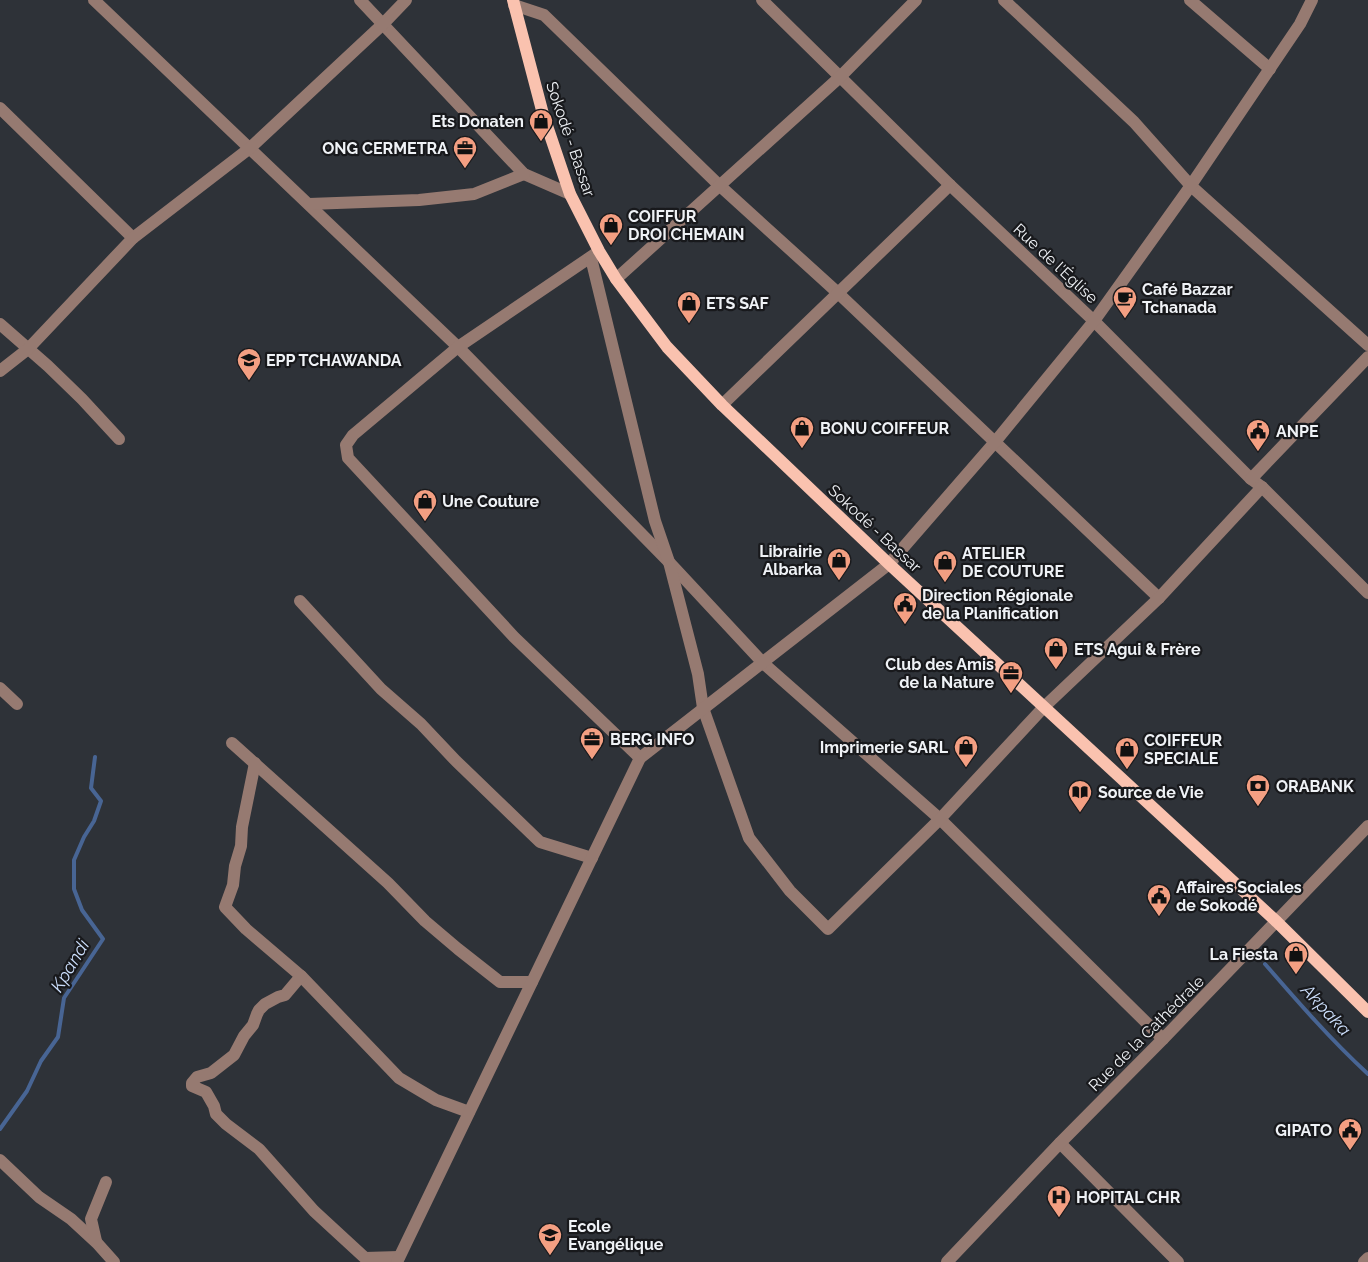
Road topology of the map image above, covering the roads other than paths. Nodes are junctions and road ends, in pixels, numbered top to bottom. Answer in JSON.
{"nodes":[{"id":1,"x":94,"y":0,"type":"edge"},
{"id":2,"x":360,"y":0,"type":"edge"},
{"id":3,"x":406,"y":0,"type":"edge"},
{"id":4,"x":762,"y":0,"type":"edge"},
{"id":5,"x":916,"y":0,"type":"edge"},
{"id":6,"x":1004,"y":0,"type":"edge"},
{"id":7,"x":1190,"y":0,"type":"edge"},
{"id":8,"x":1312,"y":0,"type":"edge"},
{"id":9,"x":514,"y":2,"type":"edge"},
{"id":10,"x":384,"y":24,"type":"junction"},
{"id":11,"x":1270,"y":69,"type":"junction"},
{"id":12,"x":840,"y":77,"type":"junction"},
{"id":13,"x":0,"y":108,"type":"edge"},
{"id":14,"x":250,"y":148,"type":"junction"},
{"id":15,"x":524,"y":174,"type":"junction"},
{"id":16,"x":719,"y":185,"type":"junction"},
{"id":17,"x":950,"y":185,"type":"junction"},
{"id":18,"x":1191,"y":186,"type":"junction"},
{"id":19,"x":570,"y":194,"type":"junction"},
{"id":20,"x":309,"y":204,"type":"junction"},
{"id":21,"x":133,"y":238,"type":"junction"},
{"id":22,"x":595,"y":254,"type":"junction"},
{"id":23,"x":616,"y":279,"type":"junction"},
{"id":24,"x":838,"y":292,"type":"junction"},
{"id":25,"x":1094,"y":320,"type":"junction"},
{"id":26,"x":0,"y":324,"type":"edge"},
{"id":27,"x":1368,"y":345,"type":"edge"},
{"id":28,"x":458,"y":347,"type":"junction"},
{"id":29,"x":28,"y":349,"type":"junction"},
{"id":30,"x":1368,"y":357,"type":"edge"},
{"id":31,"x":0,"y":370,"type":"edge"},
{"id":32,"x":722,"y":405,"type":"junction"},
{"id":33,"x":118,"y":439,"type":"dead end"},
{"id":34,"x":995,"y":442,"type":"junction"},
{"id":35,"x":1251,"y":479,"type":"junction"},
{"id":36,"x":1262,"y":487,"type":"junction"},
{"id":37,"x":669,"y":562,"type":"junction"},
{"id":38,"x":889,"y":564,"type":"junction"},
{"id":39,"x":1368,"y":593,"type":"edge"},
{"id":40,"x":1159,"y":598,"type":"junction"},
{"id":41,"x":300,"y":601,"type":"dead end"},
{"id":42,"x":763,"y":663,"type":"junction"},
{"id":43,"x":0,"y":688,"type":"edge"},
{"id":44,"x":17,"y":704,"type":"dead end"},
{"id":45,"x":1044,"y":707,"type":"junction"},
{"id":46,"x":703,"y":708,"type":"junction"},
{"id":47,"x":232,"y":743,"type":"dead end"},
{"id":48,"x":640,"y":758,"type":"junction"},
{"id":49,"x":255,"y":763,"type":"junction"},
{"id":50,"x":940,"y":819,"type":"junction"},
{"id":51,"x":1368,"y":826,"type":"edge"},
{"id":52,"x":592,"y":858,"type":"junction"},
{"id":53,"x":1277,"y":922,"type":"junction"},
{"id":54,"x":301,"y":976,"type":"junction"},
{"id":55,"x":532,"y":982,"type":"junction"},
{"id":56,"x":1368,"y":1012,"type":"edge"},
{"id":57,"x":1163,"y":1039,"type":"junction"},
{"id":58,"x":469,"y":1112,"type":"junction"},
{"id":59,"x":1060,"y":1143,"type":"junction"},
{"id":60,"x":0,"y":1160,"type":"edge"},
{"id":61,"x":106,"y":1182,"type":"dead end"},
{"id":62,"x":97,"y":1243,"type":"junction"},
{"id":63,"x":1368,"y":1258,"type":"edge"},
{"id":64,"x":398,"y":1259,"type":"edge"},
{"id":65,"x":114,"y":1262,"type":"edge"},
{"id":66,"x":947,"y":1262,"type":"edge"},
{"id":67,"x":1178,"y":1262,"type":"edge"},
{"id":68,"x":1364,"y":1262,"type":"edge"}],
"edges":[{"from":1,"to":14,"type":"street"},
{"from":2,"to":10,"type":"street"},
{"from":3,"to":10,"type":"street"},
{"from":4,"to":12,"type":"street","name":"Rue de l'Église"},
{"from":5,"to":12,"type":"street"},
{"from":6,"to":18,"type":"street"},
{"from":7,"to":11,"type":"street"},
{"from":8,"to":11,"type":"street"},
{"from":9,"to":16,"type":"street"},
{"from":9,"to":19,"type":"main road","name":"Sokodé - Bassar"},
{"from":10,"to":14,"type":"street"},
{"from":10,"to":15,"type":"street"},
{"from":11,"to":18,"type":"street"},
{"from":12,"to":16,"type":"street"},
{"from":12,"to":17,"type":"street","name":"Rue de l'Église"},
{"from":13,"to":21,"type":"street"},
{"from":14,"to":20,"type":"street"},
{"from":14,"to":21,"type":"street"},
{"from":15,"to":19,"type":"street"},
{"from":15,"to":20,"type":"street"},
{"from":16,"to":23,"type":"street"},
{"from":16,"to":24,"type":"street"},
{"from":17,"to":24,"type":"street"},
{"from":17,"to":25,"type":"street","name":"Rue de l'Église"},
{"from":18,"to":25,"type":"street"},
{"from":18,"to":27,"type":"street"},
{"from":19,"to":22,"type":"main road","name":"Sokodé - Bassar"},
{"from":20,"to":28,"type":"street"},
{"from":21,"to":29,"type":"street"},
{"from":22,"to":23,"type":"main road","name":"Sokodé - Bassar"},
{"from":22,"to":28,"type":"street"},
{"from":22,"to":37,"type":"street"},
{"from":23,"to":32,"type":"main road","name":"Sokodé - Bassar"},
{"from":24,"to":32,"type":"street"},
{"from":24,"to":34,"type":"street"},
{"from":25,"to":34,"type":"street"},
{"from":25,"to":35,"type":"street","name":"Rue de l'Église"},
{"from":26,"to":29,"type":"street"},
{"from":28,"to":37,"type":"street"},
{"from":28,"to":48,"type":"street"},
{"from":29,"to":31,"type":"street"},
{"from":29,"to":33,"type":"street"},
{"from":30,"to":35,"type":"street"},
{"from":32,"to":38,"type":"main road","name":"Sokodé - Bassar"},
{"from":34,"to":38,"type":"street"},
{"from":34,"to":40,"type":"street"},
{"from":35,"to":36,"type":"street","name":"Rue de l'Église"},
{"from":36,"to":39,"type":"street","name":"Rue de l'Église"},
{"from":36,"to":40,"type":"street"},
{"from":37,"to":42,"type":"street"},
{"from":37,"to":46,"type":"street"},
{"from":38,"to":42,"type":"street"},
{"from":38,"to":45,"type":"main road","name":"Sokodé - Bassar"},
{"from":40,"to":45,"type":"street"},
{"from":41,"to":52,"type":"street"},
{"from":42,"to":46,"type":"street"},
{"from":42,"to":50,"type":"street"},
{"from":43,"to":44,"type":"street"},
{"from":45,"to":50,"type":"street"},
{"from":45,"to":53,"type":"main road","name":"Sokodé - Bassar"},
{"from":46,"to":48,"type":"street"},
{"from":46,"to":50,"type":"street"},
{"from":47,"to":49,"type":"street"},
{"from":48,"to":52,"type":"street"},
{"from":49,"to":54,"type":"street"},
{"from":49,"to":55,"type":"street"},
{"from":50,"to":57,"type":"street"},
{"from":51,"to":53,"type":"street","name":"Rue de la Cathédrale"},
{"from":52,"to":55,"type":"street"},
{"from":53,"to":56,"type":"main road","name":"Sokodé - Bassar"},
{"from":53,"to":57,"type":"street","name":"Rue de la Cathédrale"},
{"from":54,"to":58,"type":"street"},
{"from":54,"to":64,"type":"street"},
{"from":55,"to":58,"type":"street"},
{"from":57,"to":59,"type":"street","name":"Rue de la Cathédrale"},
{"from":58,"to":64,"type":"street"},
{"from":59,"to":66,"type":"street","name":"Rue de la Cathédrale"},
{"from":59,"to":67,"type":"street"},
{"from":60,"to":62,"type":"street"},
{"from":61,"to":62,"type":"street"},
{"from":62,"to":65,"type":"street"},
{"from":63,"to":68,"type":"street"}]}
